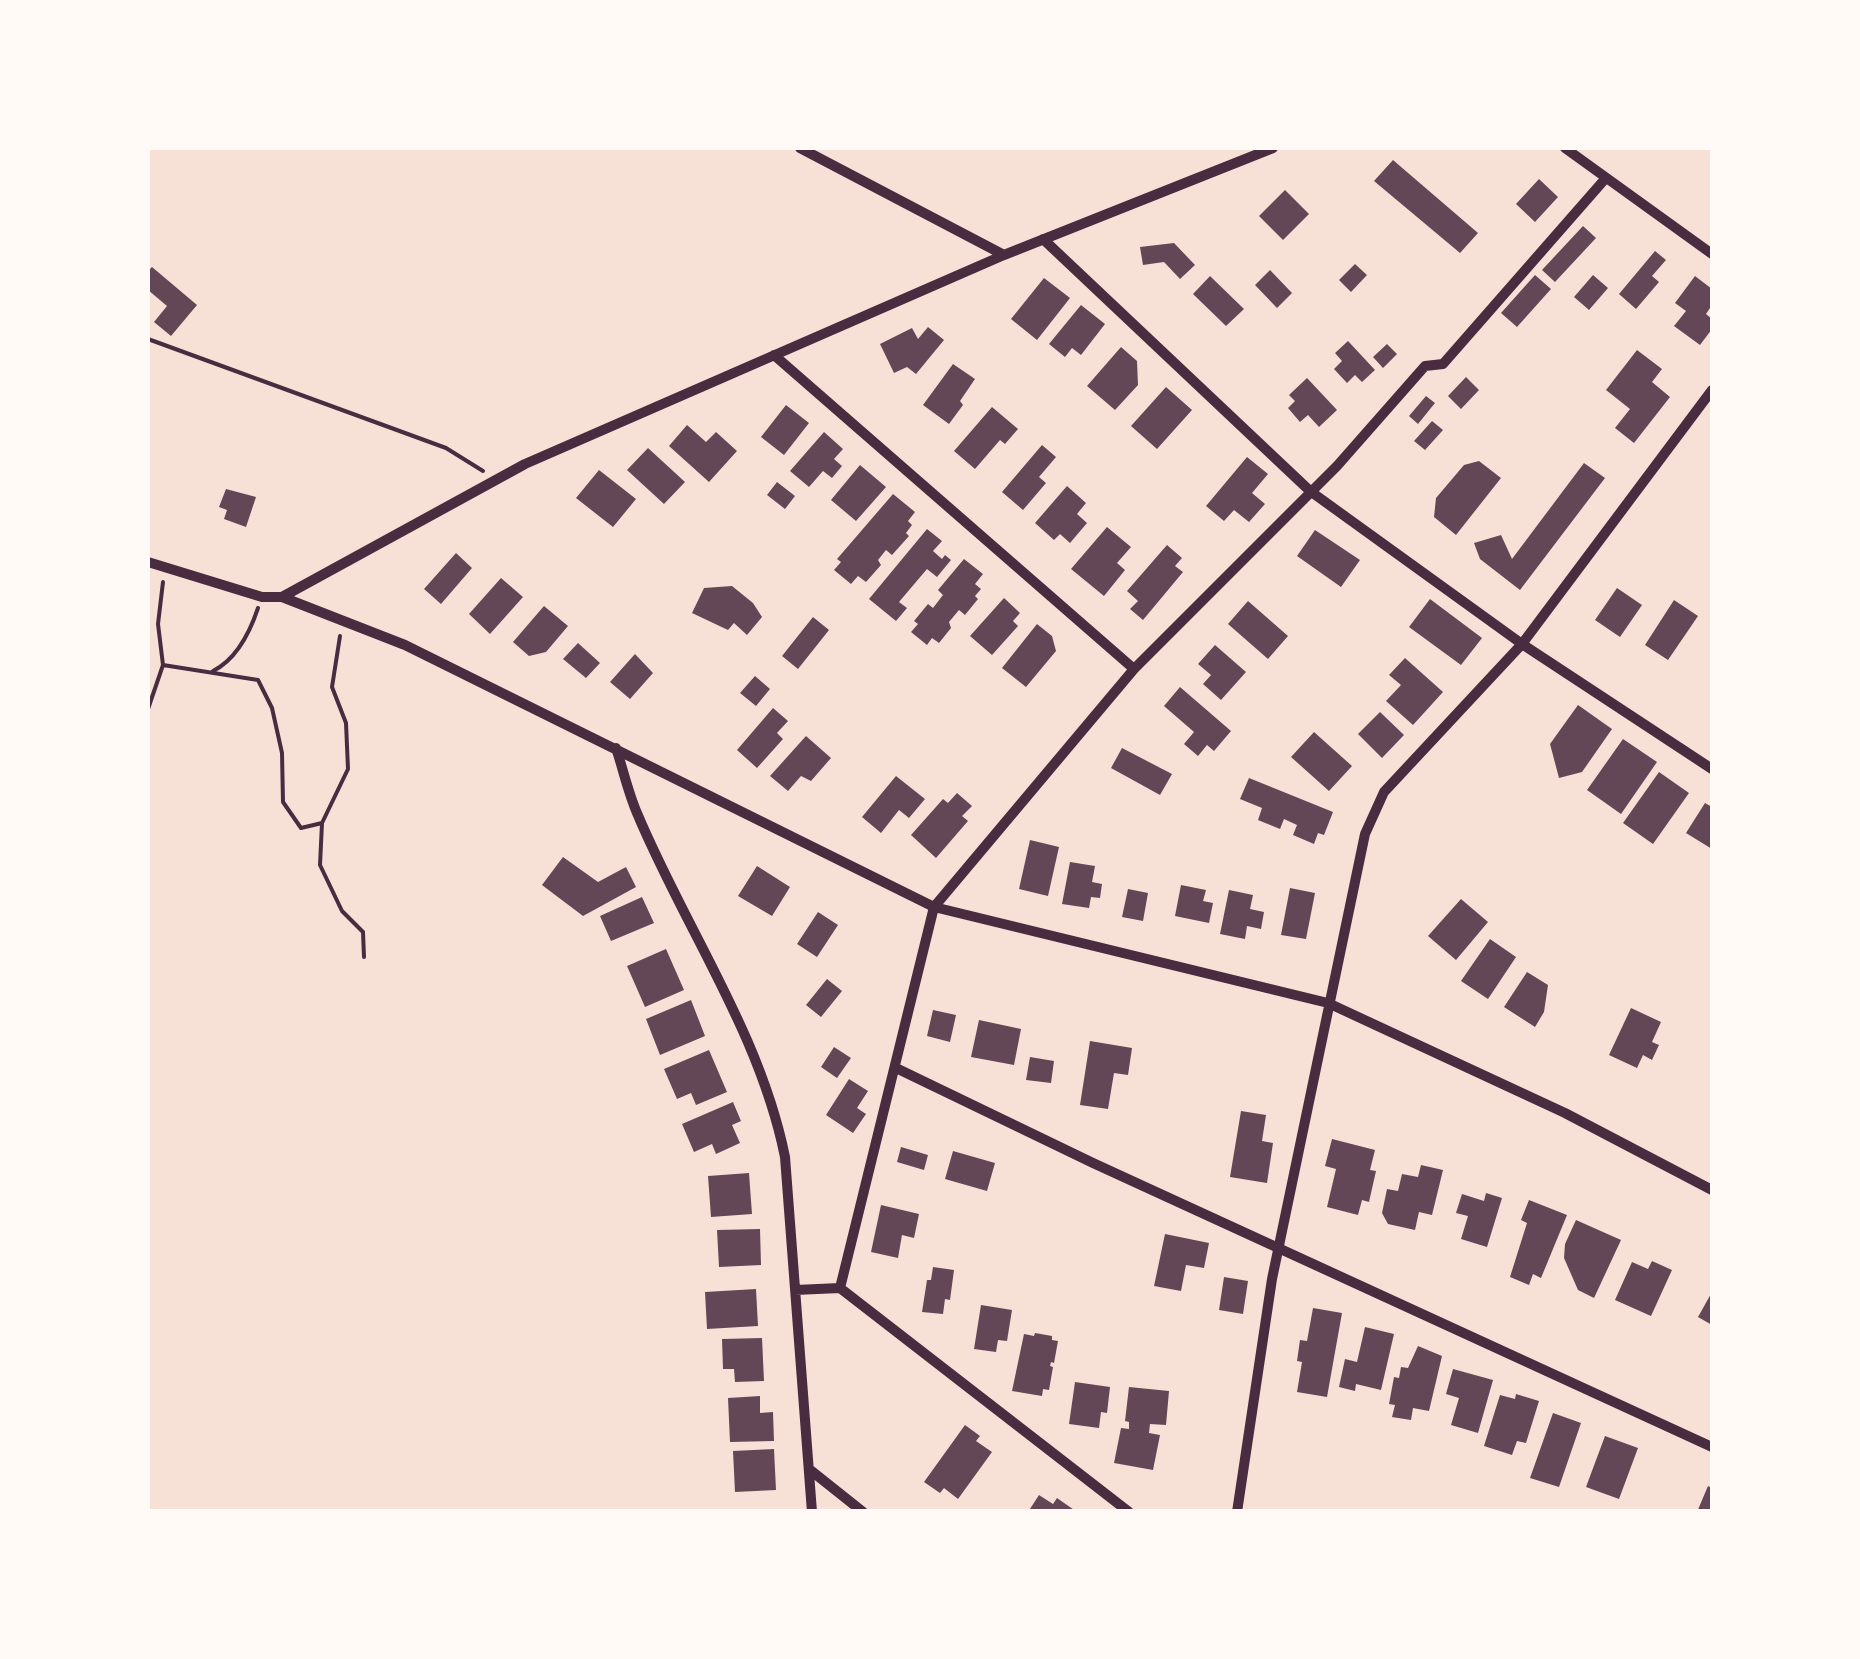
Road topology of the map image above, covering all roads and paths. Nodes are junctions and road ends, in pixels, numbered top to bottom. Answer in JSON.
{"nodes":[{"id":1,"x":800,"y":148,"type":"edge"},
{"id":2,"x":1273,"y":148,"type":"edge"},
{"id":3,"x":1566,"y":148,"type":"edge"},
{"id":4,"x":1605,"y":179,"type":"junction"},
{"id":5,"x":1043,"y":239,"type":"junction"},
{"id":6,"x":1712,"y":254,"type":"edge"},
{"id":7,"x":1004,"y":256,"type":"junction"},
{"id":8,"x":148,"y":339,"type":"edge"},
{"id":9,"x":774,"y":355,"type":"junction"},
{"id":10,"x":1712,"y":390,"type":"edge"},
{"id":11,"x":495,"y":479,"type":"junction"},
{"id":12,"x":1310,"y":491,"type":"junction"},
{"id":13,"x":148,"y":562,"type":"edge"},
{"id":14,"x":164,"y":567,"type":"junction"},
{"id":15,"x":262,"y":597,"type":"junction"},
{"id":16,"x":282,"y":597,"type":"junction"},
{"id":17,"x":342,"y":621,"type":"junction"},
{"id":18,"x":1522,"y":644,"type":"junction"},
{"id":19,"x":163,"y":665,"type":"junction"},
{"id":20,"x":1134,"y":669,"type":"junction"},
{"id":21,"x":213,"y":671,"type":"junction"},
{"id":22,"x":148,"y":710,"type":"edge"},
{"id":23,"x":616,"y":748,"type":"junction"},
{"id":24,"x":1712,"y":770,"type":"edge"},
{"id":25,"x":322,"y":823,"type":"junction"},
{"id":26,"x":934,"y":907,"type":"junction"},
{"id":27,"x":364,"y":958,"type":"dead end"},
{"id":28,"x":1328,"y":1003,"type":"junction"},
{"id":29,"x":896,"y":1068,"type":"junction"},
{"id":30,"x":1712,"y":1190,"type":"edge"},
{"id":31,"x":1278,"y":1246,"type":"junction"},
{"id":32,"x":840,"y":1288,"type":"junction"},
{"id":33,"x":796,"y":1290,"type":"junction"},
{"id":34,"x":1712,"y":1447,"type":"edge"},
{"id":35,"x":808,"y":1468,"type":"junction"},
{"id":36,"x":812,"y":1512,"type":"edge"},
{"id":37,"x":863,"y":1512,"type":"edge"},
{"id":38,"x":1128,"y":1512,"type":"edge"},
{"id":39,"x":1237,"y":1512,"type":"edge"}],
"edges":[{"from":1,"to":7,"type":"street"},
{"from":2,"to":5,"type":"street"},
{"from":3,"to":4,"type":"street"},
{"from":4,"to":6,"type":"street"},
{"from":4,"to":12,"type":"street"},
{"from":5,"to":7,"type":"street"},
{"from":5,"to":12,"type":"street"},
{"from":7,"to":9,"type":"street"},
{"from":8,"to":11,"type":"path"},
{"from":9,"to":11,"type":"street"},
{"from":9,"to":20,"type":"street"},
{"from":10,"to":18,"type":"street"},
{"from":11,"to":16,"type":"street"},
{"from":12,"to":18,"type":"street"},
{"from":12,"to":20,"type":"street"},
{"from":13,"to":14,"type":"street"},
{"from":14,"to":15,"type":"street"},
{"from":14,"to":19,"type":"path"},
{"from":15,"to":16,"type":"street"},
{"from":15,"to":21,"type":"path"},
{"from":16,"to":17,"type":"street"},
{"from":17,"to":23,"type":"street"},
{"from":17,"to":25,"type":"path"},
{"from":18,"to":24,"type":"street"},
{"from":18,"to":28,"type":"street"},
{"from":19,"to":21,"type":"path"},
{"from":19,"to":22,"type":"path"},
{"from":20,"to":26,"type":"street"},
{"from":21,"to":25,"type":"path"},
{"from":23,"to":26,"type":"street"},
{"from":23,"to":33,"type":"street"},
{"from":25,"to":27,"type":"path"},
{"from":26,"to":28,"type":"street"},
{"from":26,"to":29,"type":"street"},
{"from":28,"to":30,"type":"street"},
{"from":28,"to":31,"type":"street"},
{"from":29,"to":31,"type":"street"},
{"from":29,"to":32,"type":"street"},
{"from":31,"to":34,"type":"street"},
{"from":31,"to":39,"type":"street"},
{"from":32,"to":33,"type":"street"},
{"from":32,"to":38,"type":"street"},
{"from":33,"to":35,"type":"street"},
{"from":35,"to":36,"type":"street"},
{"from":35,"to":37,"type":"street"}]}
